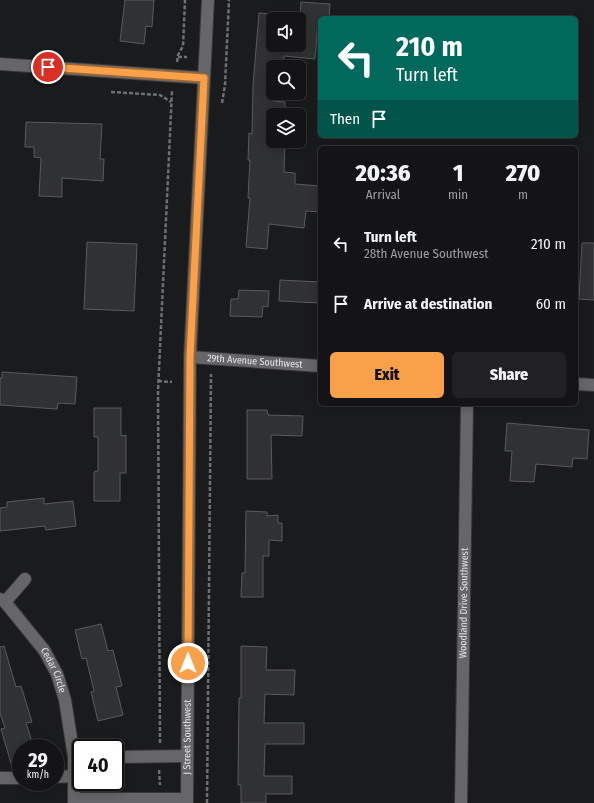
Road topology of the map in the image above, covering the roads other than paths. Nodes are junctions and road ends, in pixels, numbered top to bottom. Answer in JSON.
{"nodes":[{"id":1,"x":208,"y":0,"type":"edge"},
{"id":2,"x":0,"y":64,"type":"edge"},
{"id":3,"x":204,"y":78,"type":"junction"},
{"id":4,"x":190,"y":357,"type":"junction"},
{"id":5,"x":318,"y":366,"type":"edge"},
{"id":6,"x":578,"y":384,"type":"edge"},
{"id":7,"x":594,"y":385,"type":"edge"},
{"id":8,"x":467,"y":406,"type":"edge"},
{"id":9,"x":25,"y":579,"type":"dead end"},
{"id":10,"x":2,"y":600,"type":"edge"},
{"id":11,"x":74,"y":739,"type":"edge"},
{"id":12,"x":187,"y":756,"type":"junction"},
{"id":13,"x":124,"y":757,"type":"edge"},
{"id":14,"x":0,"y":778,"type":"edge"},
{"id":15,"x":12,"y":778,"type":"edge"},
{"id":16,"x":75,"y":801,"type":"edge"},
{"id":17,"x":187,"y":801,"type":"edge"},
{"id":18,"x":461,"y":803,"type":"edge"}],
"edges":[{"from":1,"to":3,"type":"street","name":"J Street Southwest"},
{"from":2,"to":3,"type":"street"},
{"from":3,"to":4,"type":"street","name":"J Street Southwest"},
{"from":4,"to":5,"type":"street","name":"29th Avenue Southwest"},
{"from":4,"to":12,"type":"street","name":"J Street Southwest"},
{"from":6,"to":7,"type":"street"},
{"from":8,"to":18,"type":"street","name":"Woodland Drive Southwest"},
{"from":9,"to":10,"type":"street"},
{"from":10,"to":11,"type":"street","name":"Cedar Circle"},
{"from":12,"to":13,"type":"street"},
{"from":12,"to":17,"type":"street","name":"J Street Southwest"},
{"from":14,"to":15,"type":"street"},
{"from":16,"to":17,"type":"street","name":"Cedar Circle"}]}
